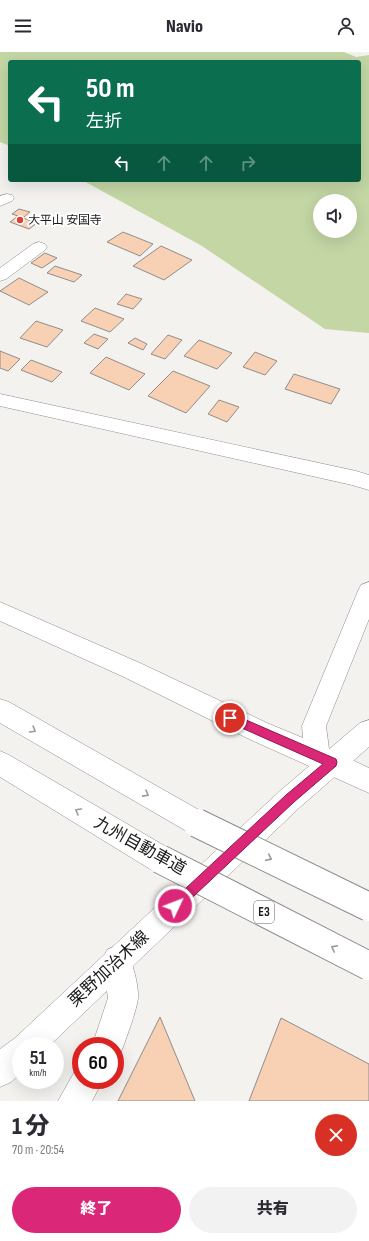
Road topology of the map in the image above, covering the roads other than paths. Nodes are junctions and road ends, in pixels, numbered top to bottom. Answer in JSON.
{"nodes":[{"id":1,"x":38,"y":247,"type":"dead end"},
{"id":2,"x":0,"y":276,"type":"edge"},
{"id":3,"x":0,"y":400,"type":"edge"},
{"id":4,"x":369,"y":483,"type":"edge"},
{"id":5,"x":369,"y":591,"type":"edge"},
{"id":6,"x":0,"y":611,"type":"edge"},
{"id":7,"x":0,"y":710,"type":"edge"},
{"id":8,"x":369,"y":731,"type":"edge"},
{"id":9,"x":325,"y":759,"type":"junction"},
{"id":10,"x":0,"y":763,"type":"edge"},
{"id":11,"x":0,"y":770,"type":"edge"},
{"id":12,"x":369,"y":781,"type":"edge"},
{"id":13,"x":53,"y":796,"type":"junction"},
{"id":14,"x":369,"y":907,"type":"edge"},
{"id":15,"x":117,"y":960,"type":"junction"},
{"id":16,"x":369,"y":966,"type":"edge"},
{"id":17,"x":36,"y":1037,"type":"edge"},
{"id":18,"x":111,"y":1037,"type":"edge"},
{"id":19,"x":12,"y":1060,"type":"edge"},
{"id":20,"x":0,"y":1071,"type":"edge"},
{"id":21,"x":81,"y":1089,"type":"edge"},
{"id":22,"x":74,"y":1101,"type":"edge"}],
"edges":[{"from":1,"to":2,"type":"main road"},
{"from":3,"to":4,"type":"main road"},
{"from":5,"to":9,"type":"main road"},
{"from":6,"to":9,"type":"main road"},
{"from":7,"to":14,"type":"main road","one_way":true,"bridge":true},
{"from":8,"to":9,"type":"main road","name":"栗野加治木線"},
{"from":9,"to":12,"type":"main road"},
{"from":9,"to":15,"type":"main road","name":"栗野加治木線"},
{"from":10,"to":13,"type":"main road","name":"九州自動車道","number":"E3"},
{"from":11,"to":13,"type":"main road"},
{"from":16,"to":13,"type":"main road","name":"九州自動車道","number":"E3","one_way":true,"bridge":true},
{"from":15,"to":17,"type":"main road","name":"栗野加治木線"},
{"from":15,"to":18,"type":"main road"},
{"from":19,"to":20,"type":"main road"},
{"from":21,"to":22,"type":"main road"}]}
